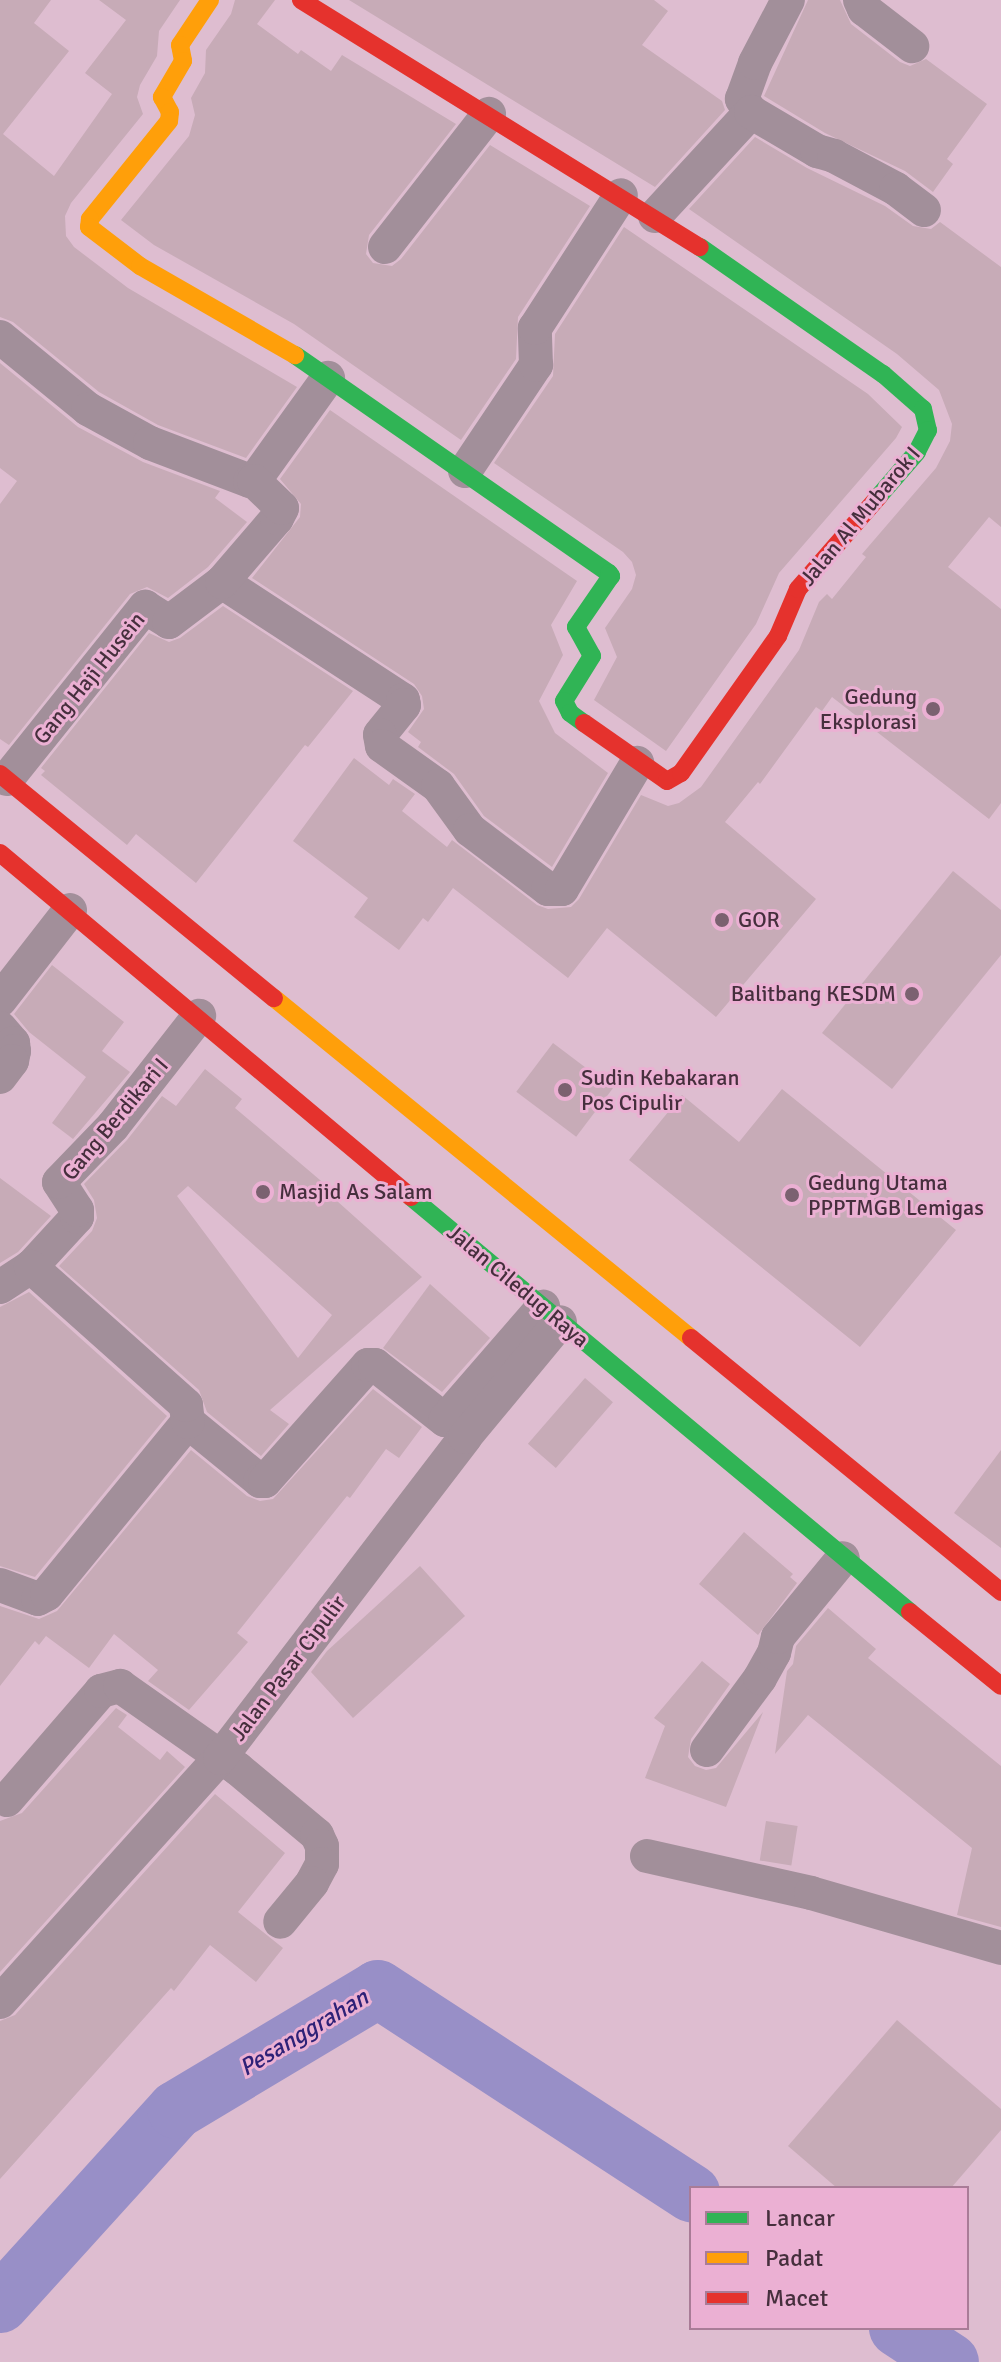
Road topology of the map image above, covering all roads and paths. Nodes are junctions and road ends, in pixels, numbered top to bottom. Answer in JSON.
{"nodes":[{"id":1,"x":210,"y":0,"type":"edge"},
{"id":2,"x":301,"y":0,"type":"edge"},
{"id":3,"x":788,"y":0,"type":"edge"},
{"id":4,"x":860,"y":0,"type":"edge"},
{"id":5,"x":912,"y":46,"type":"dead end"},
{"id":6,"x":751,"y":112,"type":"junction"},
{"id":7,"x":489,"y":114,"type":"junction"},
{"id":8,"x":621,"y":195,"type":"junction"},
{"id":9,"x":924,"y":210,"type":"dead end"},
{"id":10,"x":655,"y":216,"type":"junction"},
{"id":11,"x":385,"y":247,"type":"dead end"},
{"id":12,"x":0,"y":337,"type":"edge"},
{"id":13,"x":328,"y":378,"type":"junction"},
{"id":14,"x":465,"y":471,"type":"junction"},
{"id":15,"x":254,"y":481,"type":"junction"},
{"id":16,"x":222,"y":582,"type":"junction"},
{"id":17,"x":637,"y":763,"type":"junction"},
{"id":18,"x":2,"y":781,"type":"edge"},
{"id":19,"x":0,"y":853,"type":"edge"},
{"id":20,"x":70,"y":910,"type":"junction"},
{"id":21,"x":0,"y":1000,"type":"edge"},
{"id":22,"x":199,"y":1016,"type":"junction"},
{"id":23,"x":0,"y":1028,"type":"edge"},
{"id":24,"x":0,"y":1077,"type":"edge"},
{"id":25,"x":461,"y":1206,"type":"dead end"},
{"id":26,"x":446,"y":1225,"type":"junction"},
{"id":27,"x":31,"y":1267,"type":"junction"},
{"id":28,"x":0,"y":1287,"type":"edge"},
{"id":29,"x":552,"y":1314,"type":"junction"},
{"id":30,"x":188,"y":1422,"type":"junction"},
{"id":31,"x":455,"y":1428,"type":"junction"},
{"id":32,"x":843,"y":1558,"type":"junction"},
{"id":33,"x":0,"y":1585,"type":"edge"},
{"id":34,"x":1001,"y":1592,"type":"edge"},
{"id":35,"x":1001,"y":1686,"type":"edge"},
{"id":36,"x":707,"y":1750,"type":"dead end"},
{"id":37,"x":220,"y":1758,"type":"junction"},
{"id":38,"x":7,"y":1800,"type":"dead end"},
{"id":39,"x":647,"y":1856,"type":"dead end"},
{"id":40,"x":280,"y":1922,"type":"dead end"},
{"id":41,"x":1001,"y":1948,"type":"edge"},
{"id":42,"x":0,"y":2002,"type":"edge"}],
"edges":[{"from":1,"to":13,"type":"main road"},
{"from":2,"to":7,"type":"main road","name":"Jalan Al Mubarok I"},
{"from":3,"to":6,"type":"street"},
{"from":4,"to":5,"type":"street"},
{"from":6,"to":9,"type":"street"},
{"from":6,"to":10,"type":"street"},
{"from":7,"to":8,"type":"main road","name":"Jalan Al Mubarok I"},
{"from":7,"to":11,"type":"street"},
{"from":8,"to":10,"type":"main road","name":"Jalan Al Mubarok I"},
{"from":8,"to":14,"type":"street"},
{"from":10,"to":17,"type":"main road","name":"Jalan Al Mubarok I"},
{"from":12,"to":15,"type":"street"},
{"from":13,"to":14,"type":"main road"},
{"from":13,"to":15,"type":"street"},
{"from":14,"to":17,"type":"main road"},
{"from":15,"to":16,"type":"street","name":"Gang Haji Husein"},
{"from":16,"to":17,"type":"street"},
{"from":16,"to":18,"type":"street","name":"Gang Haji Husein"},
{"from":18,"to":34,"type":"main road"},
{"from":19,"to":20,"type":"main road","name":"Jalan Ciledug Raya"},
{"from":20,"to":21,"type":"street"},
{"from":20,"to":22,"type":"main road","name":"Jalan Ciledug Raya"},
{"from":22,"to":26,"type":"main road","name":"Jalan Ciledug Raya"},
{"from":22,"to":27,"type":"street","name":"Gang Berdikari I"},
{"from":23,"to":24,"type":"street"},
{"from":25,"to":26,"type":"main road"},
{"from":26,"to":29,"type":"main road","name":"Jalan Ciledug Raya"},
{"from":27,"to":28,"type":"street","name":"Gang Berdikari I"},
{"from":27,"to":30,"type":"street"},
{"from":29,"to":31,"type":"street","name":"Jalan Pasar Cipulir"},
{"from":29,"to":32,"type":"main road","name":"Jalan Ciledug Raya"},
{"from":30,"to":31,"type":"street"},
{"from":30,"to":33,"type":"street"},
{"from":31,"to":37,"type":"street","name":"Jalan Pasar Cipulir"},
{"from":32,"to":35,"type":"main road","name":"Jalan Ciledug Raya"},
{"from":32,"to":36,"type":"street"},
{"from":37,"to":38,"type":"street"},
{"from":37,"to":40,"type":"street"},
{"from":37,"to":42,"type":"street","name":"Jalan Pasar Cipulir"},
{"from":39,"to":41,"type":"street"}]}
